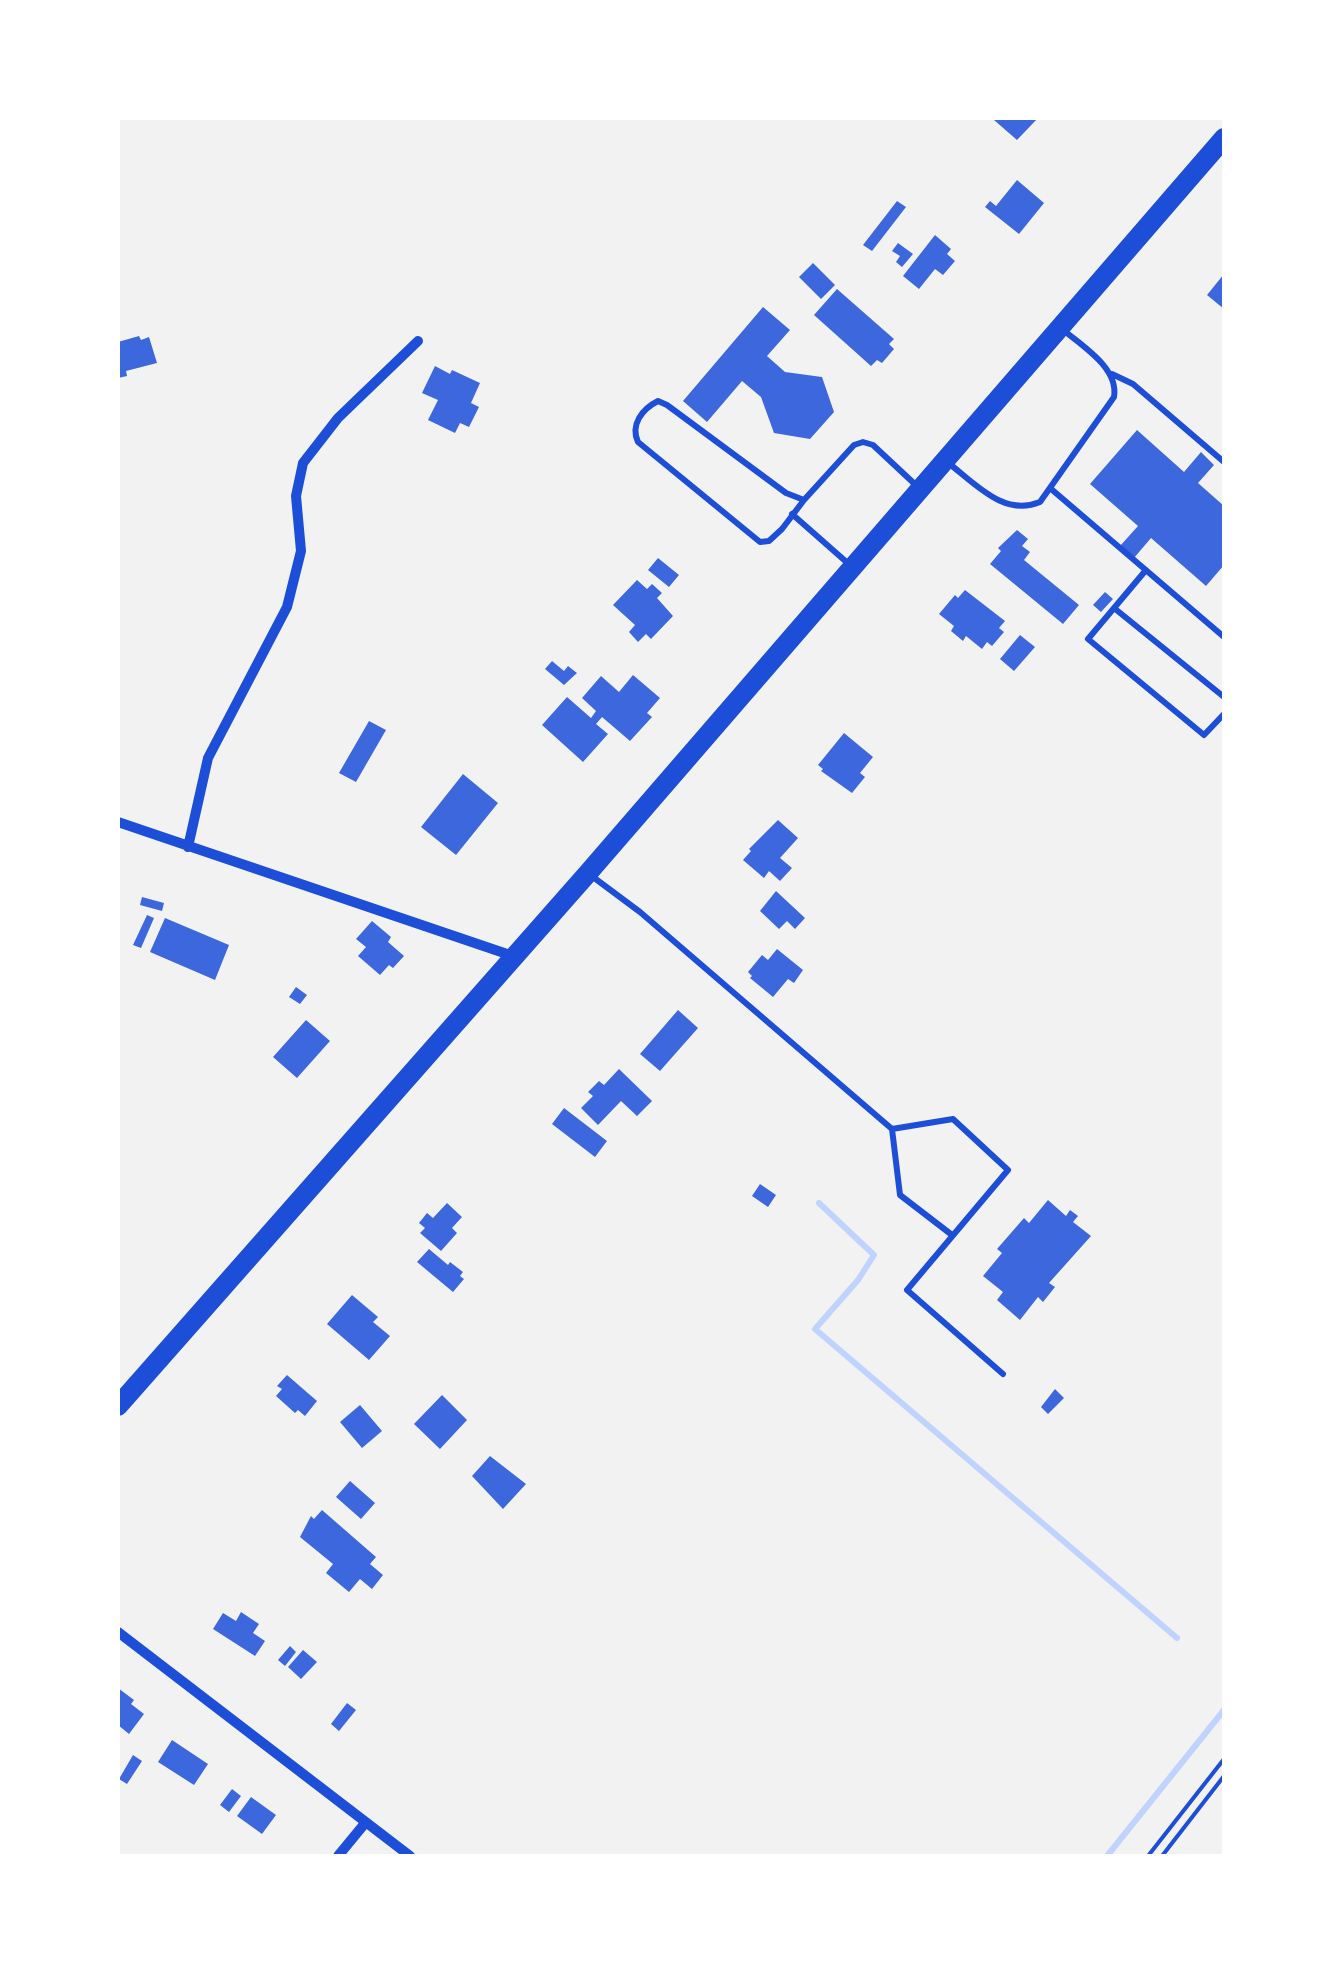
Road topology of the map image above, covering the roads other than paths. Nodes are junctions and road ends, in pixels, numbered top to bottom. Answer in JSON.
{"nodes":[{"id":1,"x":1224,"y":138,"type":"edge"},
{"id":2,"x":1061,"y":328,"type":"junction"},
{"id":3,"x":418,"y":340,"type":"dead end"},
{"id":4,"x":1112,"y":374,"type":"junction"},
{"id":5,"x":946,"y":461,"type":"junction"},
{"id":6,"x":1224,"y":462,"type":"edge"},
{"id":7,"x":1050,"y":488,"type":"junction"},
{"id":8,"x":920,"y":489,"type":"junction"},
{"id":9,"x":804,"y":500,"type":"junction"},
{"id":10,"x":792,"y":514,"type":"junction"},
{"id":11,"x":852,"y":566,"type":"junction"},
{"id":12,"x":1146,"y":570,"type":"junction"},
{"id":13,"x":1114,"y":608,"type":"junction"},
{"id":14,"x":1224,"y":637,"type":"edge"},
{"id":15,"x":1224,"y":698,"type":"edge"},
{"id":16,"x":1224,"y":714,"type":"edge"},
{"id":17,"x":118,"y":822,"type":"edge"},
{"id":18,"x":188,"y":847,"type":"junction"},
{"id":19,"x":588,"y":873,"type":"junction"},
{"id":20,"x":514,"y":956,"type":"junction"},
{"id":21,"x":892,"y":1130,"type":"junction"},
{"id":22,"x":952,"y":1235,"type":"junction"},
{"id":23,"x":1002,"y":1374,"type":"dead end"},
{"id":24,"x":118,"y":1406,"type":"edge"},
{"id":25,"x":118,"y":1632,"type":"edge"},
{"id":26,"x":366,"y":1822,"type":"junction"},
{"id":27,"x":338,"y":1856,"type":"edge"},
{"id":28,"x":410,"y":1856,"type":"edge"}],
"edges":[{"from":1,"to":2,"type":"main road"},
{"from":2,"to":4,"type":"lane"},
{"from":2,"to":5,"type":"main road"},
{"from":3,"to":18,"type":"street"},
{"from":4,"to":6,"type":"lane"},
{"from":4,"to":7,"type":"lane"},
{"from":5,"to":7,"type":"lane"},
{"from":5,"to":8,"type":"main road"},
{"from":7,"to":12,"type":"lane"},
{"from":8,"to":9,"type":"lane"},
{"from":8,"to":11,"type":"main road"},
{"from":9,"to":10,"type":"lane"},
{"from":9,"to":10,"type":"lane"},
{"from":10,"to":11,"type":"lane"},
{"from":11,"to":19,"type":"main road"},
{"from":12,"to":13,"type":"lane"},
{"from":12,"to":14,"type":"lane"},
{"from":13,"to":15,"type":"lane"},
{"from":13,"to":16,"type":"lane"},
{"from":17,"to":18,"type":"street"},
{"from":18,"to":20,"type":"street"},
{"from":19,"to":20,"type":"main road"},
{"from":19,"to":21,"type":"lane"},
{"from":20,"to":24,"type":"main road"},
{"from":21,"to":22,"type":"lane"},
{"from":21,"to":22,"type":"lane"},
{"from":22,"to":23,"type":"lane"},
{"from":25,"to":26,"type":"street"},
{"from":26,"to":27,"type":"street"},
{"from":26,"to":28,"type":"street"}]}
